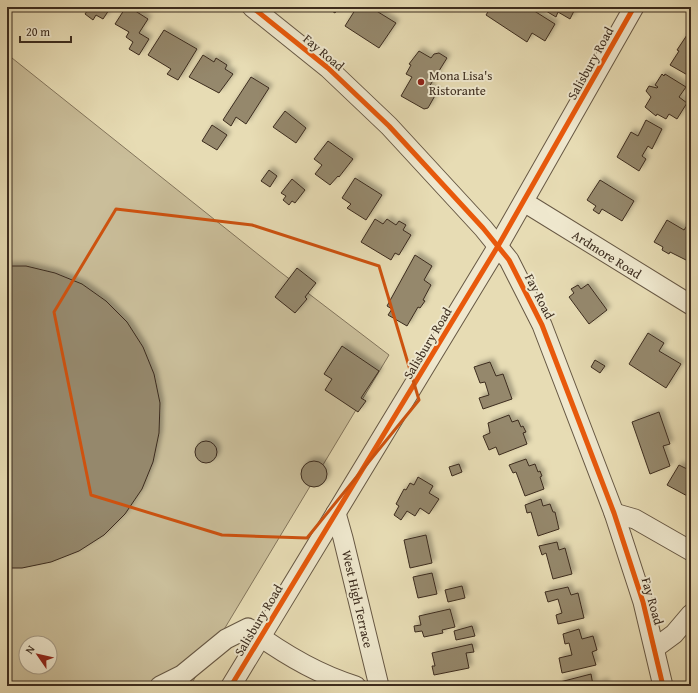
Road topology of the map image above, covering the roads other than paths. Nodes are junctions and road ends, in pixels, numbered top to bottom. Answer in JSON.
{"nodes":[{"id":1,"x":252,"y":7,"type":"edge"},
{"id":2,"x":634,"y":7,"type":"edge"},
{"id":3,"x":524,"y":202,"type":"junction"},
{"id":4,"x":498,"y":246,"type":"junction"},
{"id":5,"x":691,"y":305,"type":"edge"},
{"id":6,"x":336,"y":513,"type":"junction"},
{"id":7,"x":614,"y":513,"type":"junction"},
{"id":8,"x":691,"y":551,"type":"edge"},
{"id":9,"x":691,"y":614,"type":"edge"},
{"id":10,"x":260,"y":637,"type":"junction"},
{"id":11,"x":655,"y":648,"type":"junction"},
{"id":12,"x":160,"y":686,"type":"edge"},
{"id":13,"x":231,"y":686,"type":"edge"},
{"id":14,"x":356,"y":686,"type":"edge"},
{"id":15,"x":379,"y":686,"type":"edge"},
{"id":16,"x":663,"y":686,"type":"edge"}],
"edges":[{"from":1,"to":4,"type":"street","name":"Fay Road"},
{"from":2,"to":3,"type":"street","name":"Salisbury Road"},
{"from":3,"to":4,"type":"street","name":"Salisbury Road"},
{"from":3,"to":5,"type":"street","name":"Ardmore Road"},
{"from":4,"to":6,"type":"street","name":"Salisbury Road"},
{"from":4,"to":7,"type":"street","name":"Fay Road"},
{"from":6,"to":10,"type":"street","name":"Salisbury Road"},
{"from":6,"to":15,"type":"street","name":"West High Terrace"},
{"from":7,"to":8,"type":"street"},
{"from":7,"to":11,"type":"street","name":"Fay Road"},
{"from":9,"to":11,"type":"street"},
{"from":10,"to":12,"type":"street"},
{"from":10,"to":13,"type":"street","name":"Salisbury Road"},
{"from":10,"to":14,"type":"street"},
{"from":11,"to":16,"type":"street","name":"Fay Road"}]}
